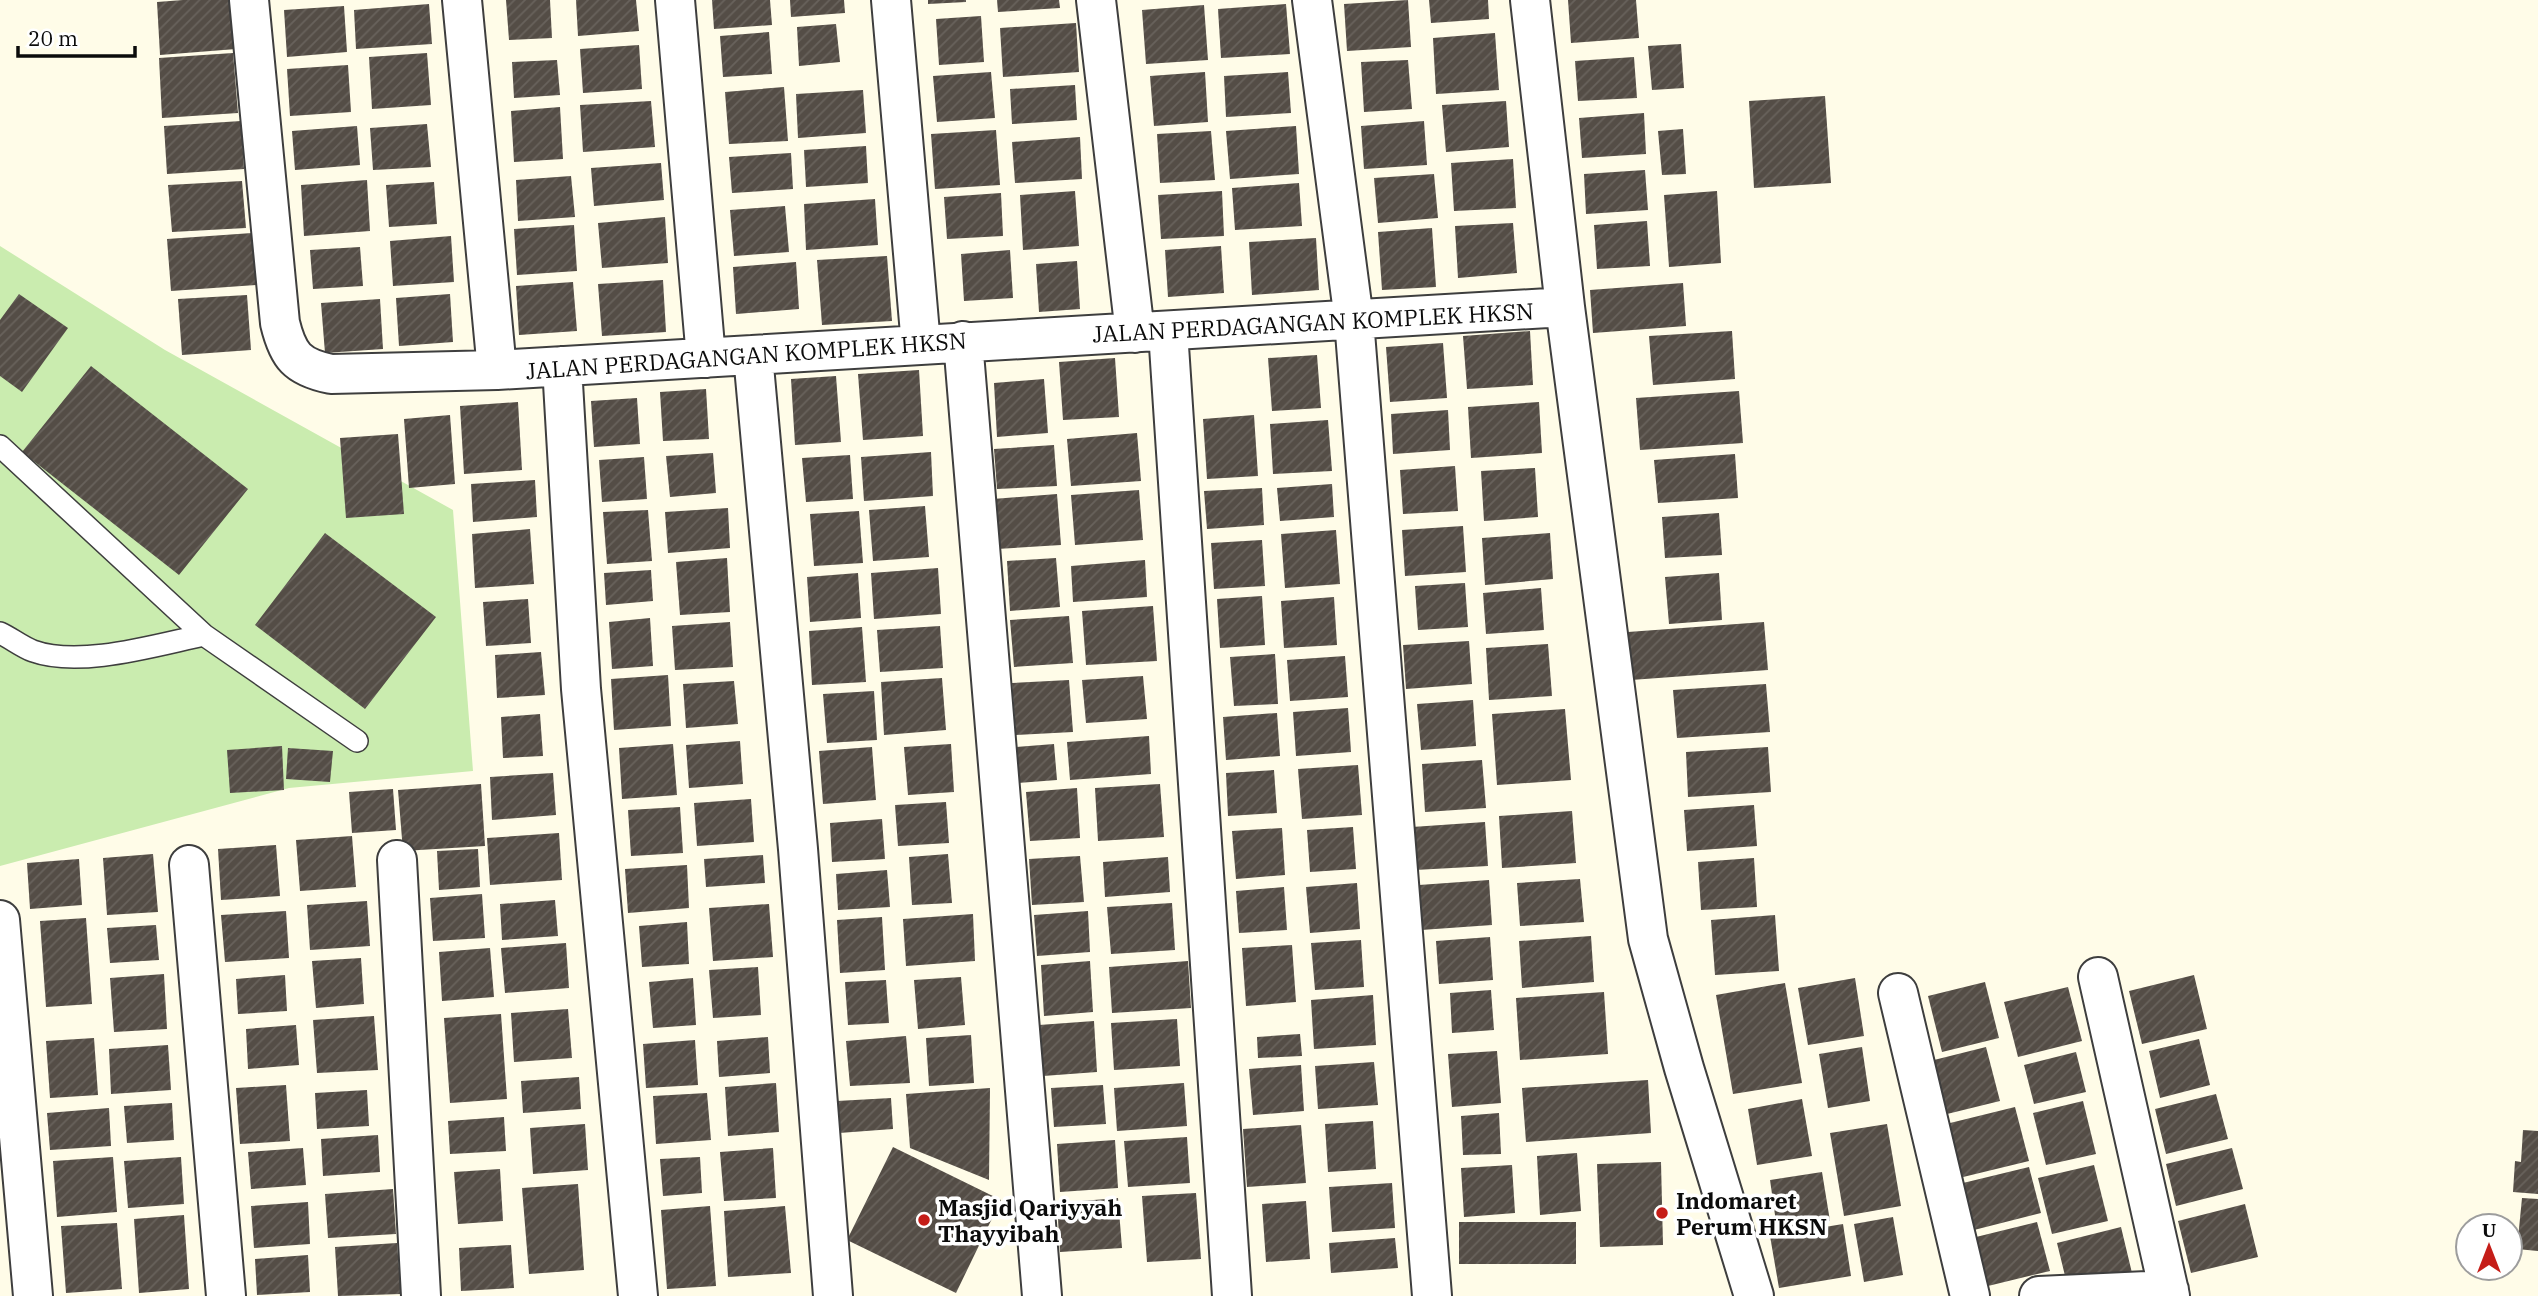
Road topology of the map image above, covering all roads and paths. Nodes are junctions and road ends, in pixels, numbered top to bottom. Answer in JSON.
{"nodes":[{"id":1,"x":249,"y":0,"type":"edge"},
{"id":2,"x":462,"y":0,"type":"edge"},
{"id":3,"x":675,"y":0,"type":"edge"},
{"id":4,"x":891,"y":0,"type":"edge"},
{"id":5,"x":1097,"y":0,"type":"edge"},
{"id":6,"x":1312,"y":0,"type":"edge"},
{"id":7,"x":1530,"y":0,"type":"edge"},
{"id":8,"x":1565,"y":307,"type":"junction"},
{"id":9,"x":1354,"y":320,"type":"junction"},
{"id":10,"x":1151,"y":332,"type":"junction"},
{"id":11,"x":963,"y":341,"type":"junction"},
{"id":12,"x":922,"y":345,"type":"junction"},
{"id":13,"x":753,"y":355,"type":"junction"},
{"id":14,"x":706,"y":358,"type":"junction"},
{"id":15,"x":562,"y":366,"type":"junction"},
{"id":16,"x":498,"y":370,"type":"junction"},
{"id":17,"x":0,"y":446,"type":"edge"},
{"id":18,"x":0,"y":633,"type":"edge"},
{"id":19,"x":204,"y":635,"type":"junction"},
{"id":20,"x":358,"y":741,"type":"dead end"},
{"id":21,"x":397,"y":860,"type":"dead end"},
{"id":22,"x":189,"y":865,"type":"dead end"},
{"id":23,"x":0,"y":920,"type":"edge"},
{"id":24,"x":2098,"y":977,"type":"dead end"},
{"id":25,"x":1898,"y":993,"type":"dead end"},
{"id":26,"x":2169,"y":1293,"type":"edge"},
{"id":27,"x":33,"y":1296,"type":"edge"},
{"id":28,"x":226,"y":1296,"type":"edge"},
{"id":29,"x":421,"y":1296,"type":"edge"},
{"id":30,"x":638,"y":1296,"type":"edge"},
{"id":31,"x":833,"y":1296,"type":"edge"},
{"id":32,"x":1042,"y":1296,"type":"edge"},
{"id":33,"x":1232,"y":1296,"type":"edge"},
{"id":34,"x":1432,"y":1296,"type":"edge"},
{"id":35,"x":1754,"y":1296,"type":"edge"},
{"id":36,"x":1970,"y":1296,"type":"edge"},
{"id":37,"x":2039,"y":1296,"type":"edge"}],
"edges":[{"from":1,"to":16,"type":"street","name":"JALAN PERDAGANGAN KOMPLEK HKSN"},
{"from":2,"to":16,"type":"street"},
{"from":3,"to":14,"type":"street"},
{"from":4,"to":12,"type":"street"},
{"from":5,"to":10,"type":"street"},
{"from":6,"to":9,"type":"street"},
{"from":7,"to":8,"type":"street","name":"JALAN PERDAGANGAN KOMPLEK HKSN"},
{"from":8,"to":9,"type":"street","name":"JALAN PERDAGANGAN KOMPLEK HKSN"},
{"from":8,"to":35,"type":"street","name":"JALAN PERDAGANGAN KOMPLEK HKSN"},
{"from":9,"to":10,"type":"street","name":"JALAN PERDAGANGAN KOMPLEK HKSN"},
{"from":9,"to":34,"type":"street"},
{"from":10,"to":11,"type":"street","name":"JALAN PERDAGANGAN KOMPLEK HKSN"},
{"from":10,"to":33,"type":"street"},
{"from":11,"to":12,"type":"street","name":"JALAN PERDAGANGAN KOMPLEK HKSN"},
{"from":11,"to":32,"type":"street"},
{"from":12,"to":13,"type":"street","name":"JALAN PERDAGANGAN KOMPLEK HKSN"},
{"from":13,"to":14,"type":"street","name":"JALAN PERDAGANGAN KOMPLEK HKSN"},
{"from":13,"to":31,"type":"street"},
{"from":14,"to":15,"type":"street","name":"JALAN PERDAGANGAN KOMPLEK HKSN"},
{"from":15,"to":16,"type":"street","name":"JALAN PERDAGANGAN KOMPLEK HKSN"},
{"from":15,"to":30,"type":"street"},
{"from":17,"to":19,"type":"lane"},
{"from":18,"to":19,"type":"lane"},
{"from":19,"to":20,"type":"lane"},
{"from":21,"to":29,"type":"street"},
{"from":22,"to":28,"type":"street"},
{"from":23,"to":27,"type":"street"},
{"from":24,"to":26,"type":"street"},
{"from":25,"to":36,"type":"street"},
{"from":26,"to":37,"type":"street"}]}
